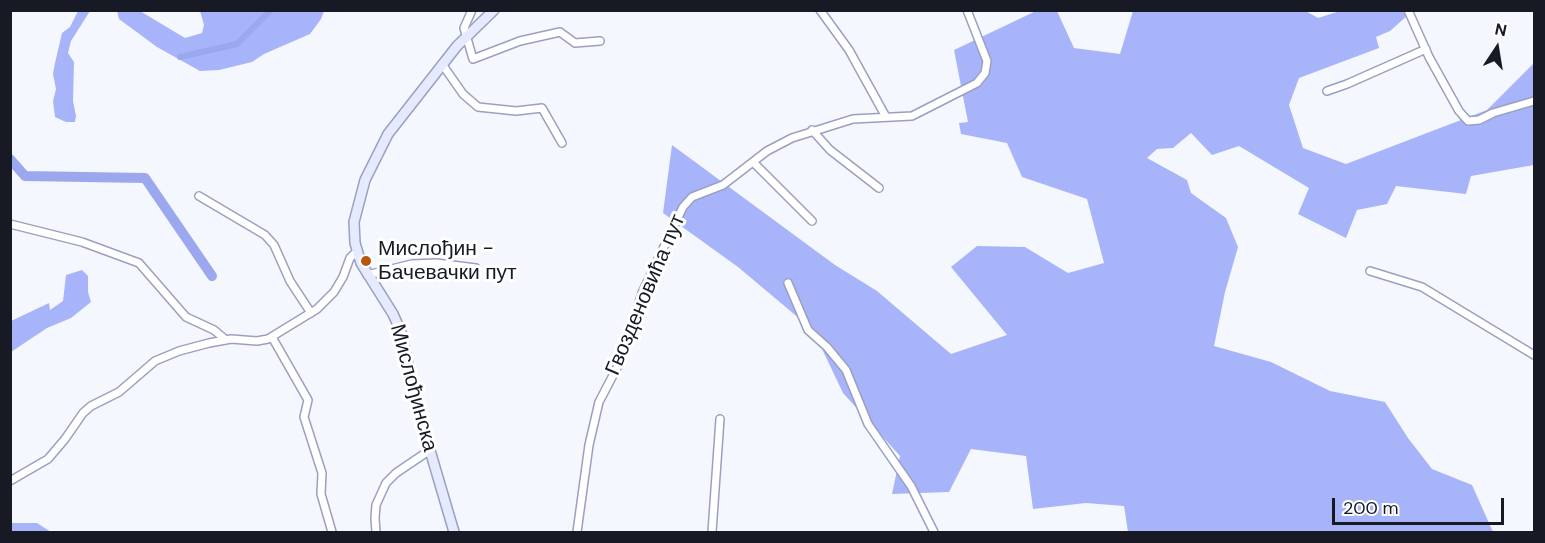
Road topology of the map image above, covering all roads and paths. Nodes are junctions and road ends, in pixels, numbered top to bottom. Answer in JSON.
{"nodes":[{"id":1,"x":472,"y":10,"type":"edge"},
{"id":2,"x":494,"y":10,"type":"edge"},
{"id":3,"x":820,"y":10,"type":"edge"},
{"id":4,"x":967,"y":10,"type":"edge"},
{"id":5,"x":1408,"y":10,"type":"edge"},
{"id":6,"x":465,"y":37,"type":"junction"},
{"id":7,"x":600,"y":41,"type":"dead end"},
{"id":8,"x":1426,"y":49,"type":"junction"},
{"id":9,"x":442,"y":64,"type":"junction"},
{"id":10,"x":1327,"y":91,"type":"dead end"},
{"id":11,"x":1534,"y":101,"type":"edge"},
{"id":12,"x":886,"y":117,"type":"junction"},
{"id":13,"x":812,"y":130,"type":"junction"},
{"id":14,"x":562,"y":143,"type":"dead end"},
{"id":15,"x":753,"y":162,"type":"junction"},
{"id":16,"x":879,"y":188,"type":"dead end"},
{"id":17,"x":199,"y":196,"type":"dead end"},
{"id":18,"x":812,"y":221,"type":"dead end"},
{"id":19,"x":10,"y":224,"type":"edge"},
{"id":20,"x":357,"y":251,"type":"junction"},
{"id":21,"x":476,"y":268,"type":"dead end"},
{"id":22,"x":1370,"y":271,"type":"dead end"},
{"id":23,"x":367,"y":275,"type":"junction"},
{"id":24,"x":788,"y":283,"type":"dead end"},
{"id":25,"x":311,"y":312,"type":"junction"},
{"id":26,"x":272,"y":337,"type":"junction"},
{"id":27,"x":226,"y":340,"type":"junction"},
{"id":28,"x":1534,"y":355,"type":"edge"},
{"id":29,"x":720,"y":419,"type":"dead end"},
{"id":30,"x":430,"y":450,"type":"junction"},
{"id":31,"x":10,"y":481,"type":"edge"},
{"id":32,"x":332,"y":532,"type":"edge"},
{"id":33,"x":376,"y":532,"type":"edge"},
{"id":34,"x":454,"y":532,"type":"edge"},
{"id":35,"x":577,"y":532,"type":"edge"},
{"id":36,"x":712,"y":532,"type":"edge"},
{"id":37,"x":934,"y":532,"type":"edge"}],
"edges":[{"from":1,"to":6,"type":"street"},
{"from":2,"to":6,"type":"main road","name":"Мислођинска"},
{"from":3,"to":12,"type":"street"},
{"from":4,"to":12,"type":"street","name":"Гвозденовића пут"},
{"from":5,"to":8,"type":"street"},
{"from":6,"to":7,"type":"street"},
{"from":6,"to":9,"type":"main road","name":"Мислођинска"},
{"from":8,"to":10,"type":"street"},
{"from":8,"to":11,"type":"street"},
{"from":9,"to":14,"type":"street"},
{"from":9,"to":20,"type":"main road","name":"Мислођинска"},
{"from":12,"to":13,"type":"street","name":"Гвозденовића пут"},
{"from":13,"to":15,"type":"street","name":"Гвозденовића пут"},
{"from":13,"to":16,"type":"street"},
{"from":15,"to":18,"type":"street"},
{"from":15,"to":35,"type":"street","name":"Гвозденовића пут"},
{"from":17,"to":25,"type":"street"},
{"from":19,"to":27,"type":"street"},
{"from":20,"to":23,"type":"main road","name":"Мислођинска"},
{"from":20,"to":25,"type":"street"},
{"from":21,"to":23,"type":"street"},
{"from":22,"to":28,"type":"street"},
{"from":23,"to":30,"type":"main road","name":"Мислођинска"},
{"from":24,"to":37,"type":"street"},
{"from":25,"to":26,"type":"street"},
{"from":26,"to":27,"type":"street"},
{"from":26,"to":32,"type":"street"},
{"from":27,"to":31,"type":"street"},
{"from":29,"to":36,"type":"street"},
{"from":30,"to":33,"type":"street"},
{"from":30,"to":34,"type":"main road","name":"Мислођинска"}]}
